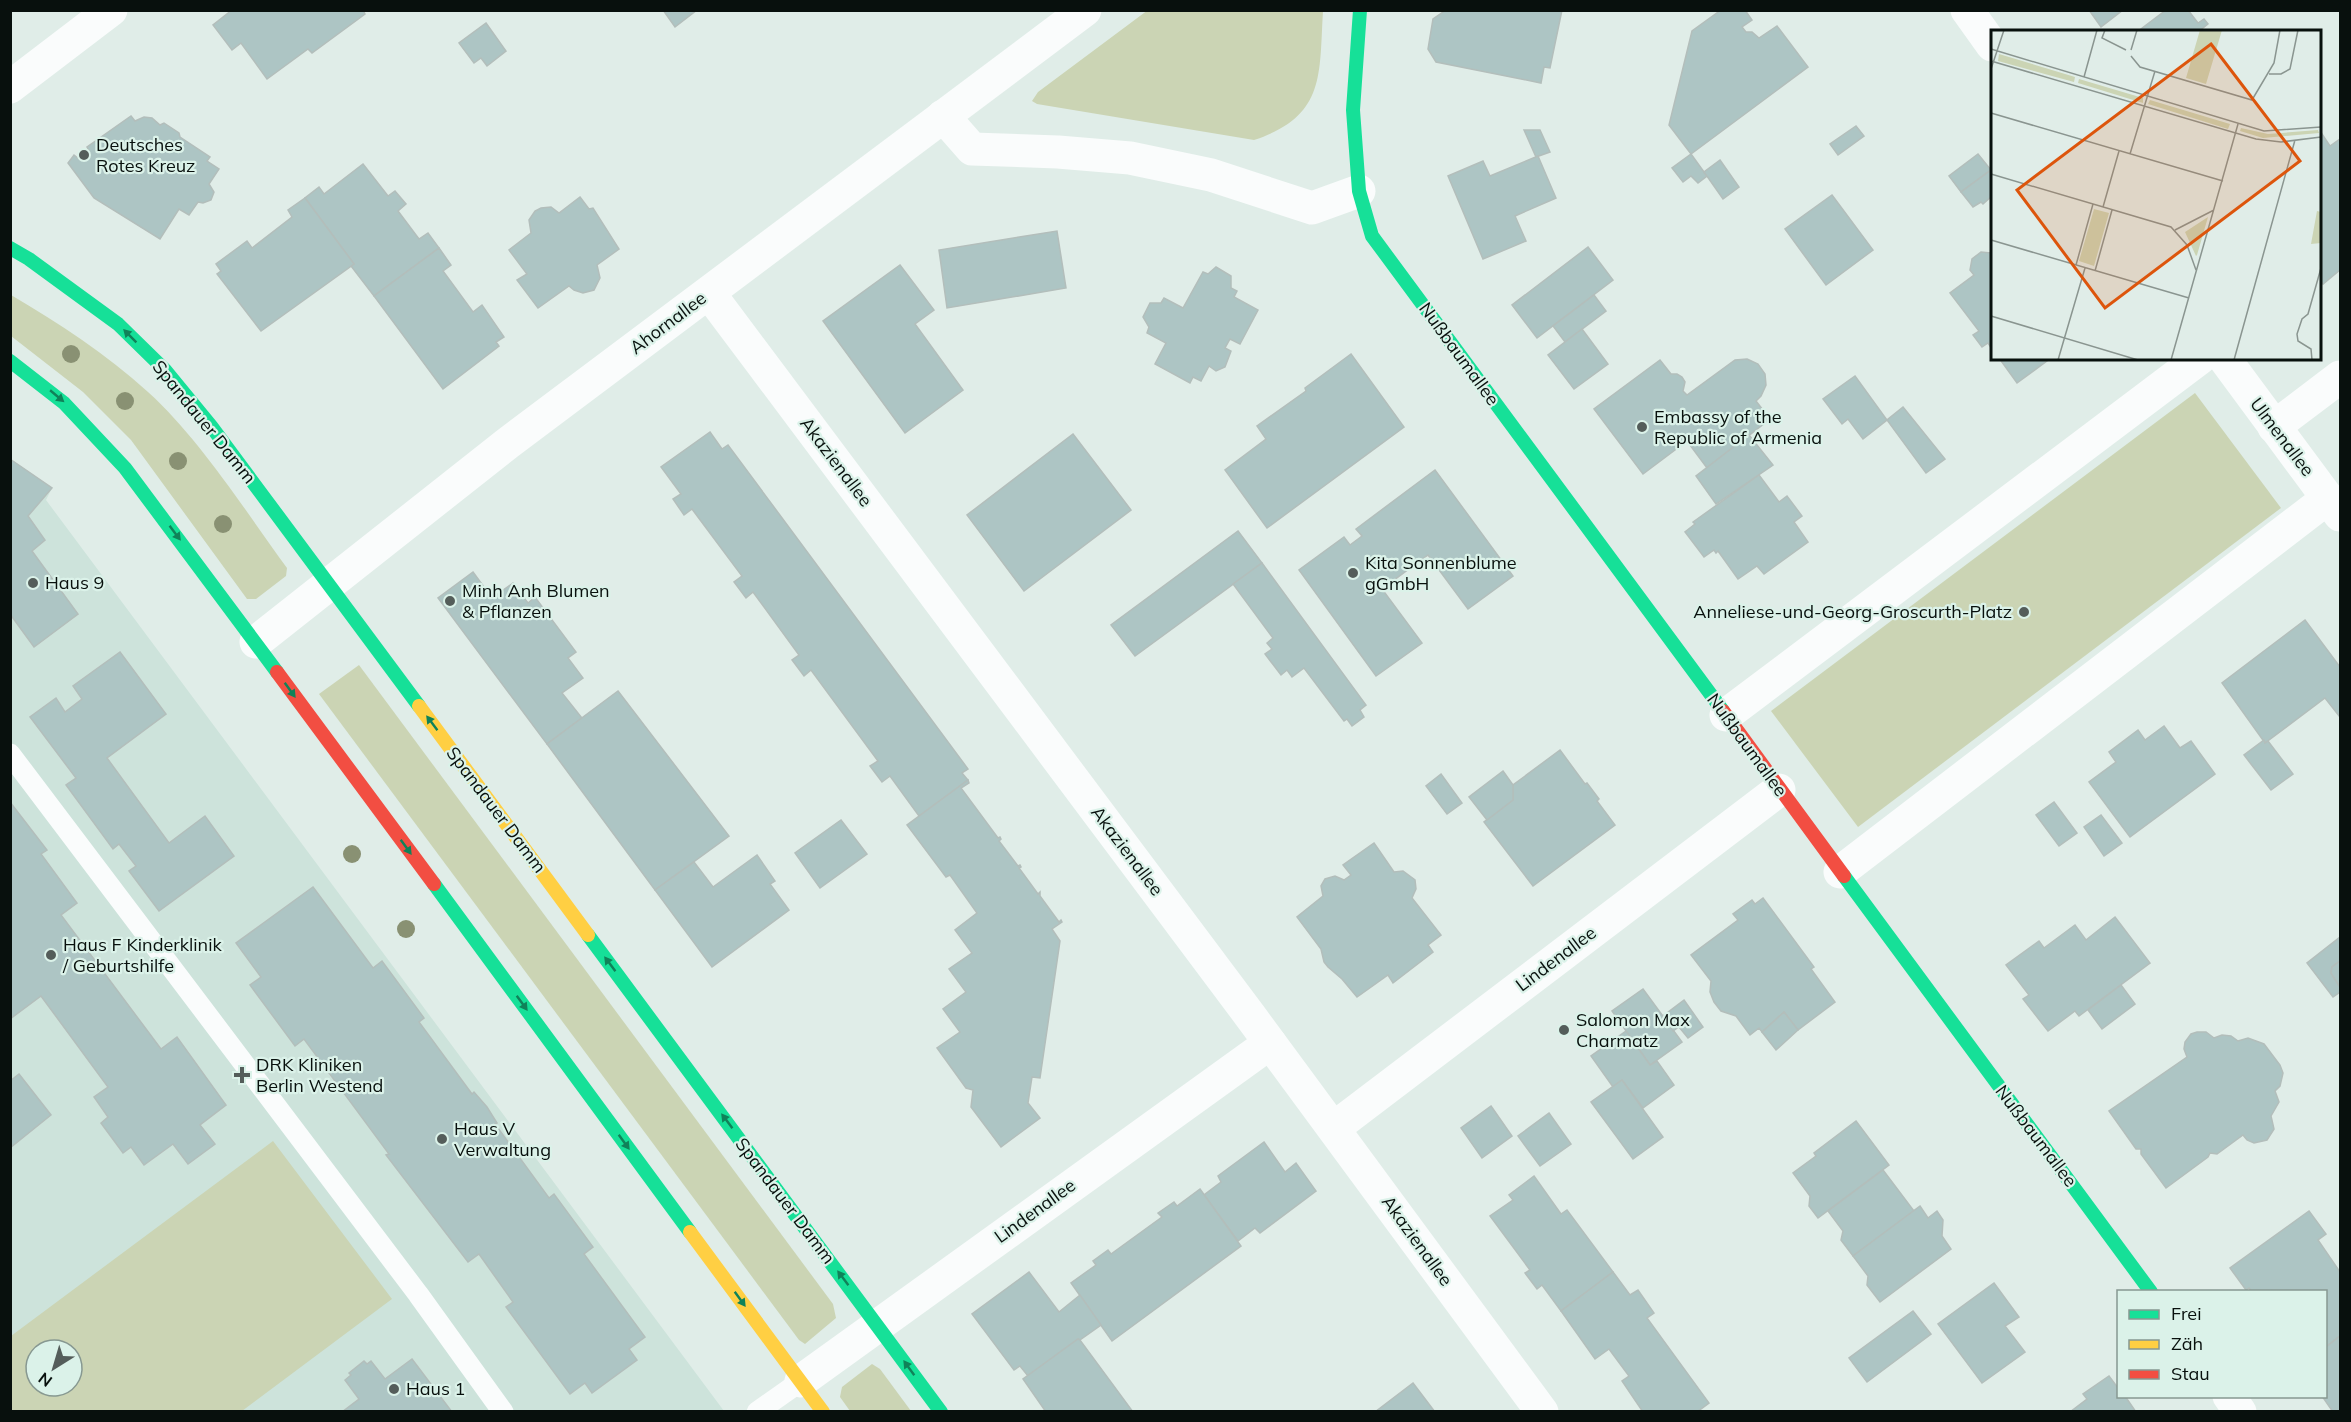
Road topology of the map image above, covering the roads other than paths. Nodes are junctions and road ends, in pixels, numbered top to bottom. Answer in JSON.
{"nodes":[{"id":1,"x":111,"y":10,"type":"edge"},
{"id":2,"x":1085,"y":10,"type":"edge"},
{"id":3,"x":1360,"y":10,"type":"edge"},
{"id":4,"x":1967,"y":10,"type":"edge"},
{"id":5,"x":1991,"y":44,"type":"edge"},
{"id":6,"x":10,"y":87,"type":"edge"},
{"id":7,"x":942,"y":116,"type":"junction"},
{"id":8,"x":1359,"y":191,"type":"junction"},
{"id":9,"x":10,"y":248,"type":"edge"},
{"id":10,"x":709,"y":293,"type":"junction"},
{"id":11,"x":2197,"y":360,"type":"edge"},
{"id":12,"x":2225,"y":360,"type":"edge"},
{"id":13,"x":10,"y":361,"type":"edge"},
{"id":14,"x":2340,"y":377,"type":"edge"},
{"id":15,"x":2274,"y":427,"type":"junction"},
{"id":16,"x":2334,"y":506,"type":"edge"},
{"id":17,"x":328,"y":583,"type":"junction"},
{"id":18,"x":256,"y":642,"type":"junction"},
{"id":19,"x":1726,"y":715,"type":"junction"},
{"id":20,"x":10,"y":754,"type":"edge"},
{"id":21,"x":1779,"y":790,"type":"junction"},
{"id":22,"x":1840,"y":872,"type":"junction"},
{"id":23,"x":1270,"y":1043,"type":"junction"},
{"id":24,"x":1334,"y":1128,"type":"junction"},
{"id":25,"x":2150,"y":1290,"type":"edge"},
{"id":26,"x":878,"y":1325,"type":"junction"},
{"id":27,"x":801,"y":1381,"type":"junction"},
{"id":28,"x":2230,"y":1398,"type":"edge"},
{"id":29,"x":503,"y":1412,"type":"edge"},
{"id":30,"x":757,"y":1412,"type":"edge"},
{"id":31,"x":823,"y":1412,"type":"edge"},
{"id":32,"x":941,"y":1412,"type":"edge"},
{"id":33,"x":1542,"y":1412,"type":"edge"},
{"id":34,"x":2240,"y":1412,"type":"edge"}],
"edges":[{"from":1,"to":6,"type":"street"},
{"from":2,"to":7,"type":"street","name":"Ahornallee"},
{"from":3,"to":8,"type":"main road","name":"Nußbaumallee"},
{"from":4,"to":5,"type":"street"},
{"from":7,"to":8,"type":"street"},
{"from":7,"to":10,"type":"street","name":"Ahornallee"},
{"from":8,"to":19,"type":"main road","name":"Nußbaumallee"},
{"from":17,"to":9,"type":"main road","name":"Spandauer Damm","one_way":true},
{"from":10,"to":17,"type":"street","name":"Ahornallee"},
{"from":10,"to":23,"type":"street","name":"Akazienallee"},
{"from":11,"to":19,"type":"street"},
{"from":12,"to":15,"type":"street","name":"Ulmenallee"},
{"from":13,"to":18,"type":"main road","one_way":true},
{"from":14,"to":15,"type":"street"},
{"from":15,"to":16,"type":"street","name":"Ulmenallee"},
{"from":16,"to":22,"type":"street"},
{"from":17,"to":18,"type":"street","name":"Ahornallee"},
{"from":26,"to":17,"type":"main road","name":"Spandauer Damm","one_way":true},
{"from":18,"to":27,"type":"main road","one_way":true},
{"from":19,"to":21,"type":"main road","name":"Nußbaumallee"},
{"from":20,"to":29,"type":"lane"},
{"from":21,"to":22,"type":"main road","name":"Nußbaumallee"},
{"from":21,"to":24,"type":"street","name":"Lindenallee"},
{"from":22,"to":25,"type":"main road","name":"Nußbaumallee"},
{"from":23,"to":24,"type":"street","name":"Akazienallee"},
{"from":23,"to":26,"type":"street","name":"Lindenallee"},
{"from":24,"to":33,"type":"street","name":"Akazienallee"},
{"from":26,"to":27,"type":"street","name":"Lindenallee"},
{"from":32,"to":26,"type":"main road","name":"Spandauer Damm","one_way":true},
{"from":27,"to":30,"type":"lane"},
{"from":27,"to":31,"type":"main road"},
{"from":28,"to":34,"type":"street"}]}
